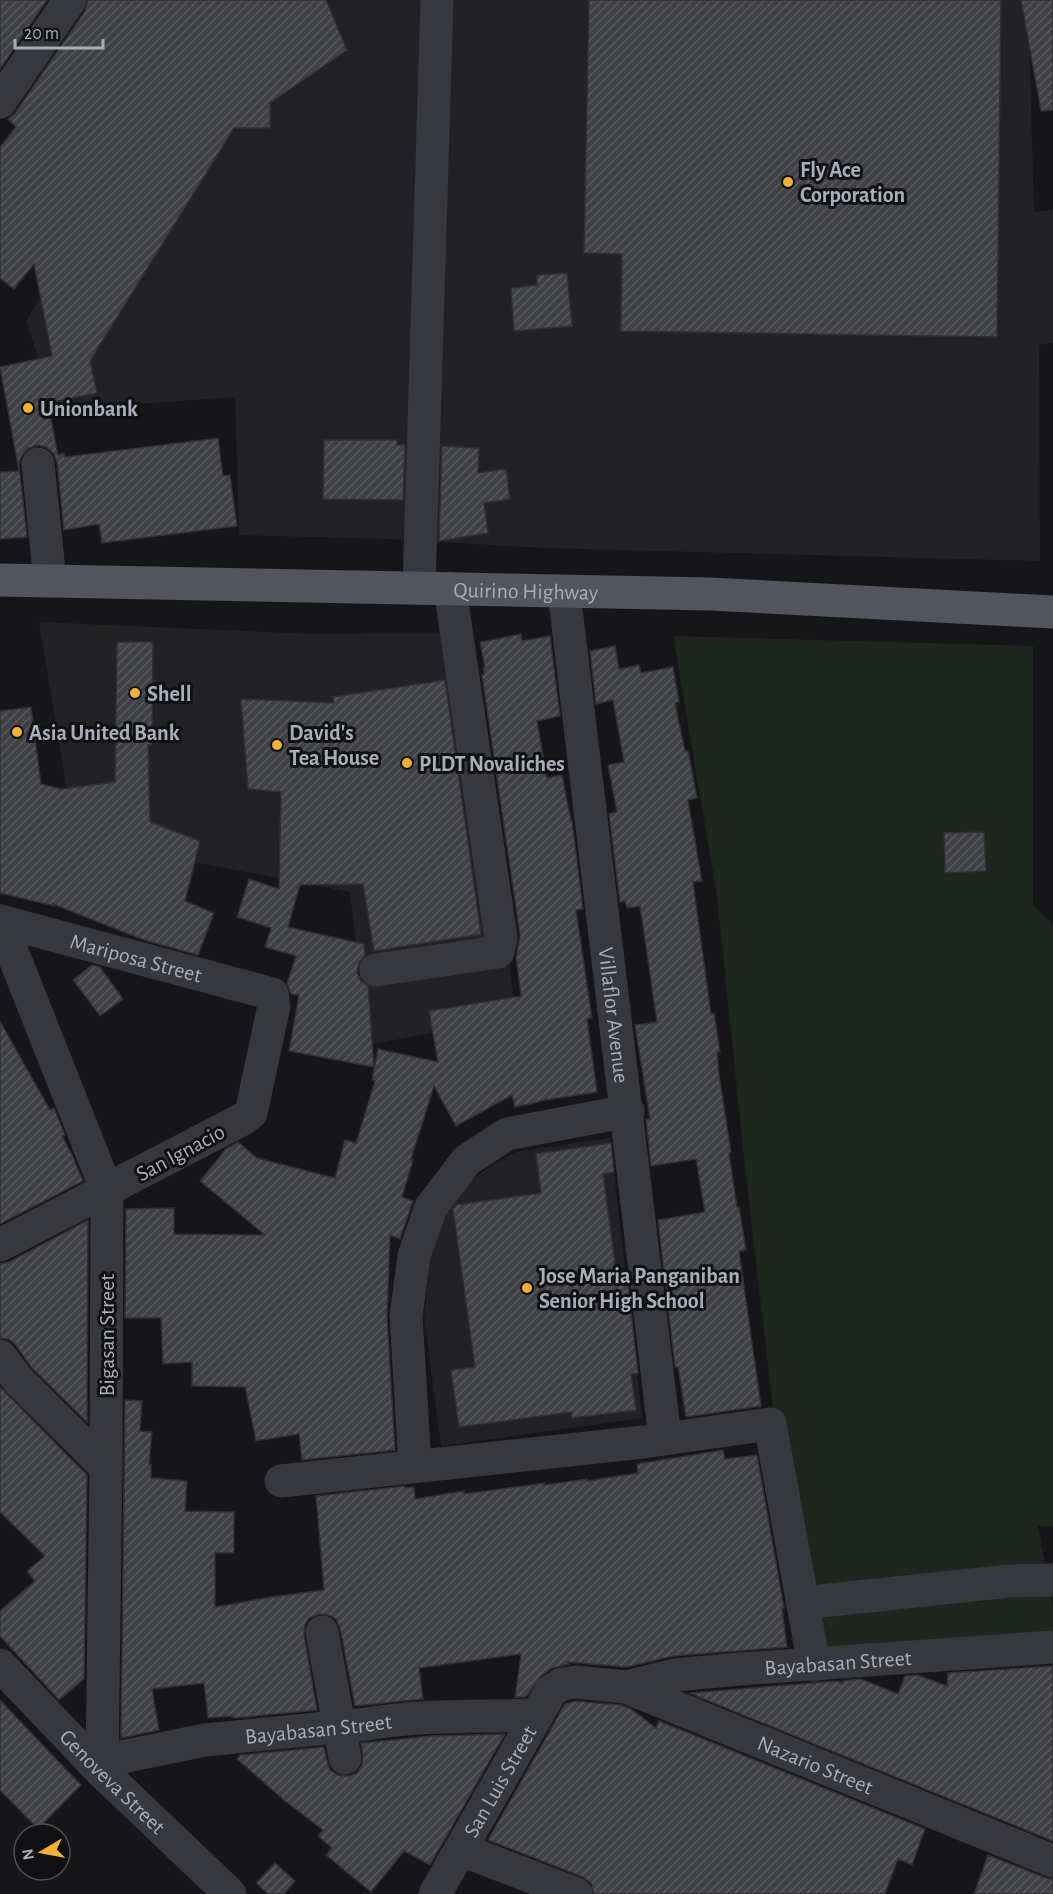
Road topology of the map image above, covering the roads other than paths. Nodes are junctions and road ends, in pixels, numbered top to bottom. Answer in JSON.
{"nodes":[{"id":1,"x":70,"y":0,"type":"edge"},
{"id":2,"x":437,"y":0,"type":"edge"},
{"id":3,"x":0,"y":102,"type":"edge"},
{"id":4,"x":38,"y":464,"type":"dead end"},
{"id":5,"x":0,"y":580,"type":"edge"},
{"id":6,"x":50,"y":581,"type":"junction"},
{"id":7,"x":435,"y":588,"type":"junction"},
{"id":8,"x":564,"y":592,"type":"junction"},
{"id":9,"x":1053,"y":612,"type":"edge"},
{"id":10,"x":0,"y":921,"type":"edge"},
{"id":11,"x":376,"y":970,"type":"dead end"},
{"id":12,"x":272,"y":994,"type":"joint"},
{"id":13,"x":628,"y":1111,"type":"junction"},
{"id":14,"x":106,"y":1191,"type":"junction"},
{"id":15,"x":0,"y":1245,"type":"edge"},
{"id":16,"x":2,"y":1363,"type":"edge"},
{"id":17,"x":665,"y":1438,"type":"junction"},
{"id":18,"x":415,"y":1466,"type":"junction"},
{"id":19,"x":106,"y":1467,"type":"junction"},
{"id":20,"x":281,"y":1481,"type":"dead end"},
{"id":21,"x":1053,"y":1580,"type":"edge"},
{"id":22,"x":802,"y":1603,"type":"junction"},
{"id":23,"x":322,"y":1632,"type":"dead end"},
{"id":24,"x":1053,"y":1647,"type":"edge"},
{"id":25,"x":0,"y":1665,"type":"edge"},
{"id":26,"x":814,"y":1665,"type":"junction"},
{"id":27,"x":576,"y":1682,"type":"joint"},
{"id":28,"x":626,"y":1687,"type":"junction"},
{"id":29,"x":537,"y":1715,"type":"junction"},
{"id":30,"x":342,"y":1742,"type":"junction"},
{"id":31,"x":101,"y":1765,"type":"junction"},
{"id":32,"x":462,"y":1850,"type":"junction"},
{"id":33,"x":1053,"y":1861,"type":"edge"},
{"id":34,"x":443,"y":1892,"type":"edge"},
{"id":35,"x":230,"y":1894,"type":"edge"},
{"id":36,"x":576,"y":1894,"type":"edge"}],
"edges":[{"from":1,"to":3,"type":"street"},
{"from":2,"to":7,"type":"street"},
{"from":4,"to":6,"type":"street"},
{"from":5,"to":6,"type":"main road","name":"Quirino Highway"},
{"from":6,"to":7,"type":"main road","name":"Quirino Highway"},
{"from":7,"to":8,"type":"main road","name":"Quirino Highway"},
{"from":7,"to":11,"type":"street"},
{"from":8,"to":9,"type":"main road","name":"Quirino Highway"},
{"from":8,"to":13,"type":"street","name":"Villaflor Avenue"},
{"from":10,"to":12,"type":"street","name":"Mariposa Street"},
{"from":10,"to":14,"type":"street","name":"Bigasan Street"},
{"from":12,"to":14,"type":"street","name":"San Ignacio"},
{"from":13,"to":17,"type":"street","name":"Villaflor Avenue"},
{"from":13,"to":18,"type":"street"},
{"from":14,"to":15,"type":"street","name":"San Ignacio"},
{"from":14,"to":19,"type":"street","name":"Bigasan Street"},
{"from":16,"to":19,"type":"street"},
{"from":17,"to":18,"type":"street"},
{"from":17,"to":22,"type":"street"},
{"from":18,"to":20,"type":"street"},
{"from":19,"to":31,"type":"street","name":"Bigasan Street"},
{"from":21,"to":22,"type":"street"},
{"from":22,"to":26,"type":"street"},
{"from":23,"to":30,"type":"street"},
{"from":24,"to":26,"type":"street","name":"Bayabasan Street"},
{"from":25,"to":31,"type":"street","name":"Genoveva Street"},
{"from":26,"to":28,"type":"street","name":"Bayabasan Street"},
{"from":27,"to":28,"type":"street","name":"Nazario Street"},
{"from":27,"to":29,"type":"street","name":"San Luis Street"},
{"from":28,"to":33,"type":"street","name":"Nazario Street"},
{"from":29,"to":30,"type":"street","name":"Bayabasan Street"},
{"from":29,"to":32,"type":"street","name":"San Luis Street"},
{"from":30,"to":31,"type":"street","name":"Bayabasan Street"},
{"from":31,"to":35,"type":"street","name":"Genoveva Street"},
{"from":32,"to":34,"type":"street","name":"San Luis Street"},
{"from":32,"to":36,"type":"street"}]}
